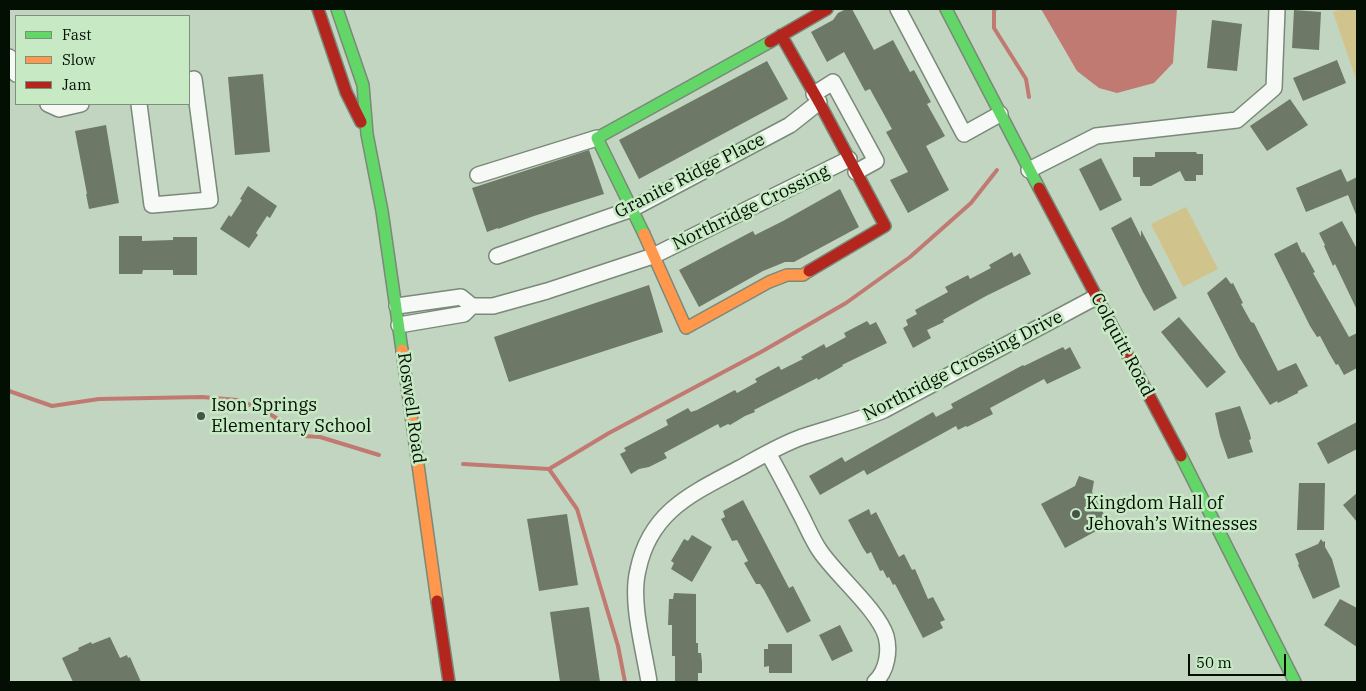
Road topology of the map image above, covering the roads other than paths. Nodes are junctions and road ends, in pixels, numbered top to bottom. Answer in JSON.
{"nodes":[{"id":1,"x":318,"y":9,"type":"edge"},
{"id":2,"x":338,"y":9,"type":"edge"},
{"id":3,"x":827,"y":9,"type":"edge"},
{"id":4,"x":898,"y":9,"type":"edge"},
{"id":5,"x":946,"y":9,"type":"edge"},
{"id":6,"x":1277,"y":9,"type":"edge"},
{"id":7,"x":781,"y":35,"type":"junction"},
{"id":8,"x":9,"y":57,"type":"edge"},
{"id":9,"x":15,"y":72,"type":"edge"},
{"id":10,"x":190,"y":80,"type":"edge"},
{"id":11,"x":817,"y":98,"type":"junction"},
{"id":12,"x":50,"y":105,"type":"edge"},
{"id":13,"x":77,"y":105,"type":"edge"},
{"id":14,"x":139,"y":105,"type":"edge"},
{"id":15,"x":1000,"y":114,"type":"junction"},
{"id":16,"x":367,"y":134,"type":"junction"},
{"id":17,"x":598,"y":138,"type":"junction"},
{"id":18,"x":853,"y":165,"type":"junction"},
{"id":19,"x":1029,"y":170,"type":"junction"},
{"id":20,"x":478,"y":175,"type":"dead end"},
{"id":21,"x":632,"y":209,"type":"junction"},
{"id":22,"x":497,"y":256,"type":"dead end"},
{"id":23,"x":653,"y":256,"type":"junction"},
{"id":24,"x":1096,"y":297,"type":"junction"},
{"id":25,"x":397,"y":306,"type":"junction"},
{"id":26,"x":472,"y":306,"type":"junction"},
{"id":27,"x":399,"y":325,"type":"junction"},
{"id":28,"x":768,"y":453,"type":"junction"},
{"id":29,"x":449,"y":682,"type":"edge"},
{"id":30,"x":649,"y":682,"type":"edge"},
{"id":31,"x":876,"y":682,"type":"edge"},
{"id":32,"x":1295,"y":682,"type":"edge"}],
"edges":[{"from":1,"to":16,"type":"street","name":"Roswell Road"},
{"from":2,"to":16,"type":"street","name":"Roswell Road"},
{"from":3,"to":7,"type":"street"},
{"from":4,"to":15,"type":"street"},
{"from":5,"to":15,"type":"street","name":"Colquitt Road"},
{"from":6,"to":19,"type":"street"},
{"from":7,"to":11,"type":"street","name":"Northridge Crossing"},
{"from":7,"to":17,"type":"street"},
{"from":8,"to":9,"type":"street"},
{"from":10,"to":14,"type":"street"},
{"from":11,"to":18,"type":"street","name":"Northridge Crossing"},
{"from":11,"to":18,"type":"street","name":"Northridge Crossing"},
{"from":11,"to":21,"type":"street","name":"Granite Ridge Place"},
{"from":12,"to":13,"type":"street"},
{"from":15,"to":19,"type":"street","name":"Colquitt Road"},
{"from":16,"to":25,"type":"street","name":"Roswell Road"},
{"from":17,"to":20,"type":"street"},
{"from":17,"to":21,"type":"street","name":"Northridge Crossing"},
{"from":18,"to":23,"type":"street","name":"Northridge Crossing"},
{"from":18,"to":23,"type":"street","name":"Northridge Crossing"},
{"from":19,"to":24,"type":"street","name":"Colquitt Road"},
{"from":21,"to":22,"type":"street","name":"Granite Ridge Place"},
{"from":21,"to":23,"type":"street","name":"Northridge Crossing"},
{"from":23,"to":26,"type":"street","name":"Northridge Crossing"},
{"from":24,"to":28,"type":"street","name":"Northridge Crossing Drive"},
{"from":24,"to":32,"type":"street","name":"Colquitt Road"},
{"from":25,"to":26,"type":"street","name":"Northridge Crossing"},
{"from":25,"to":27,"type":"street","name":"Roswell Road"},
{"from":26,"to":27,"type":"street","name":"Northridge Crossing"},
{"from":27,"to":29,"type":"street","name":"Roswell Road"},
{"from":28,"to":30,"type":"street","name":"Northridge Crossing Drive"},
{"from":28,"to":31,"type":"street"}]}
